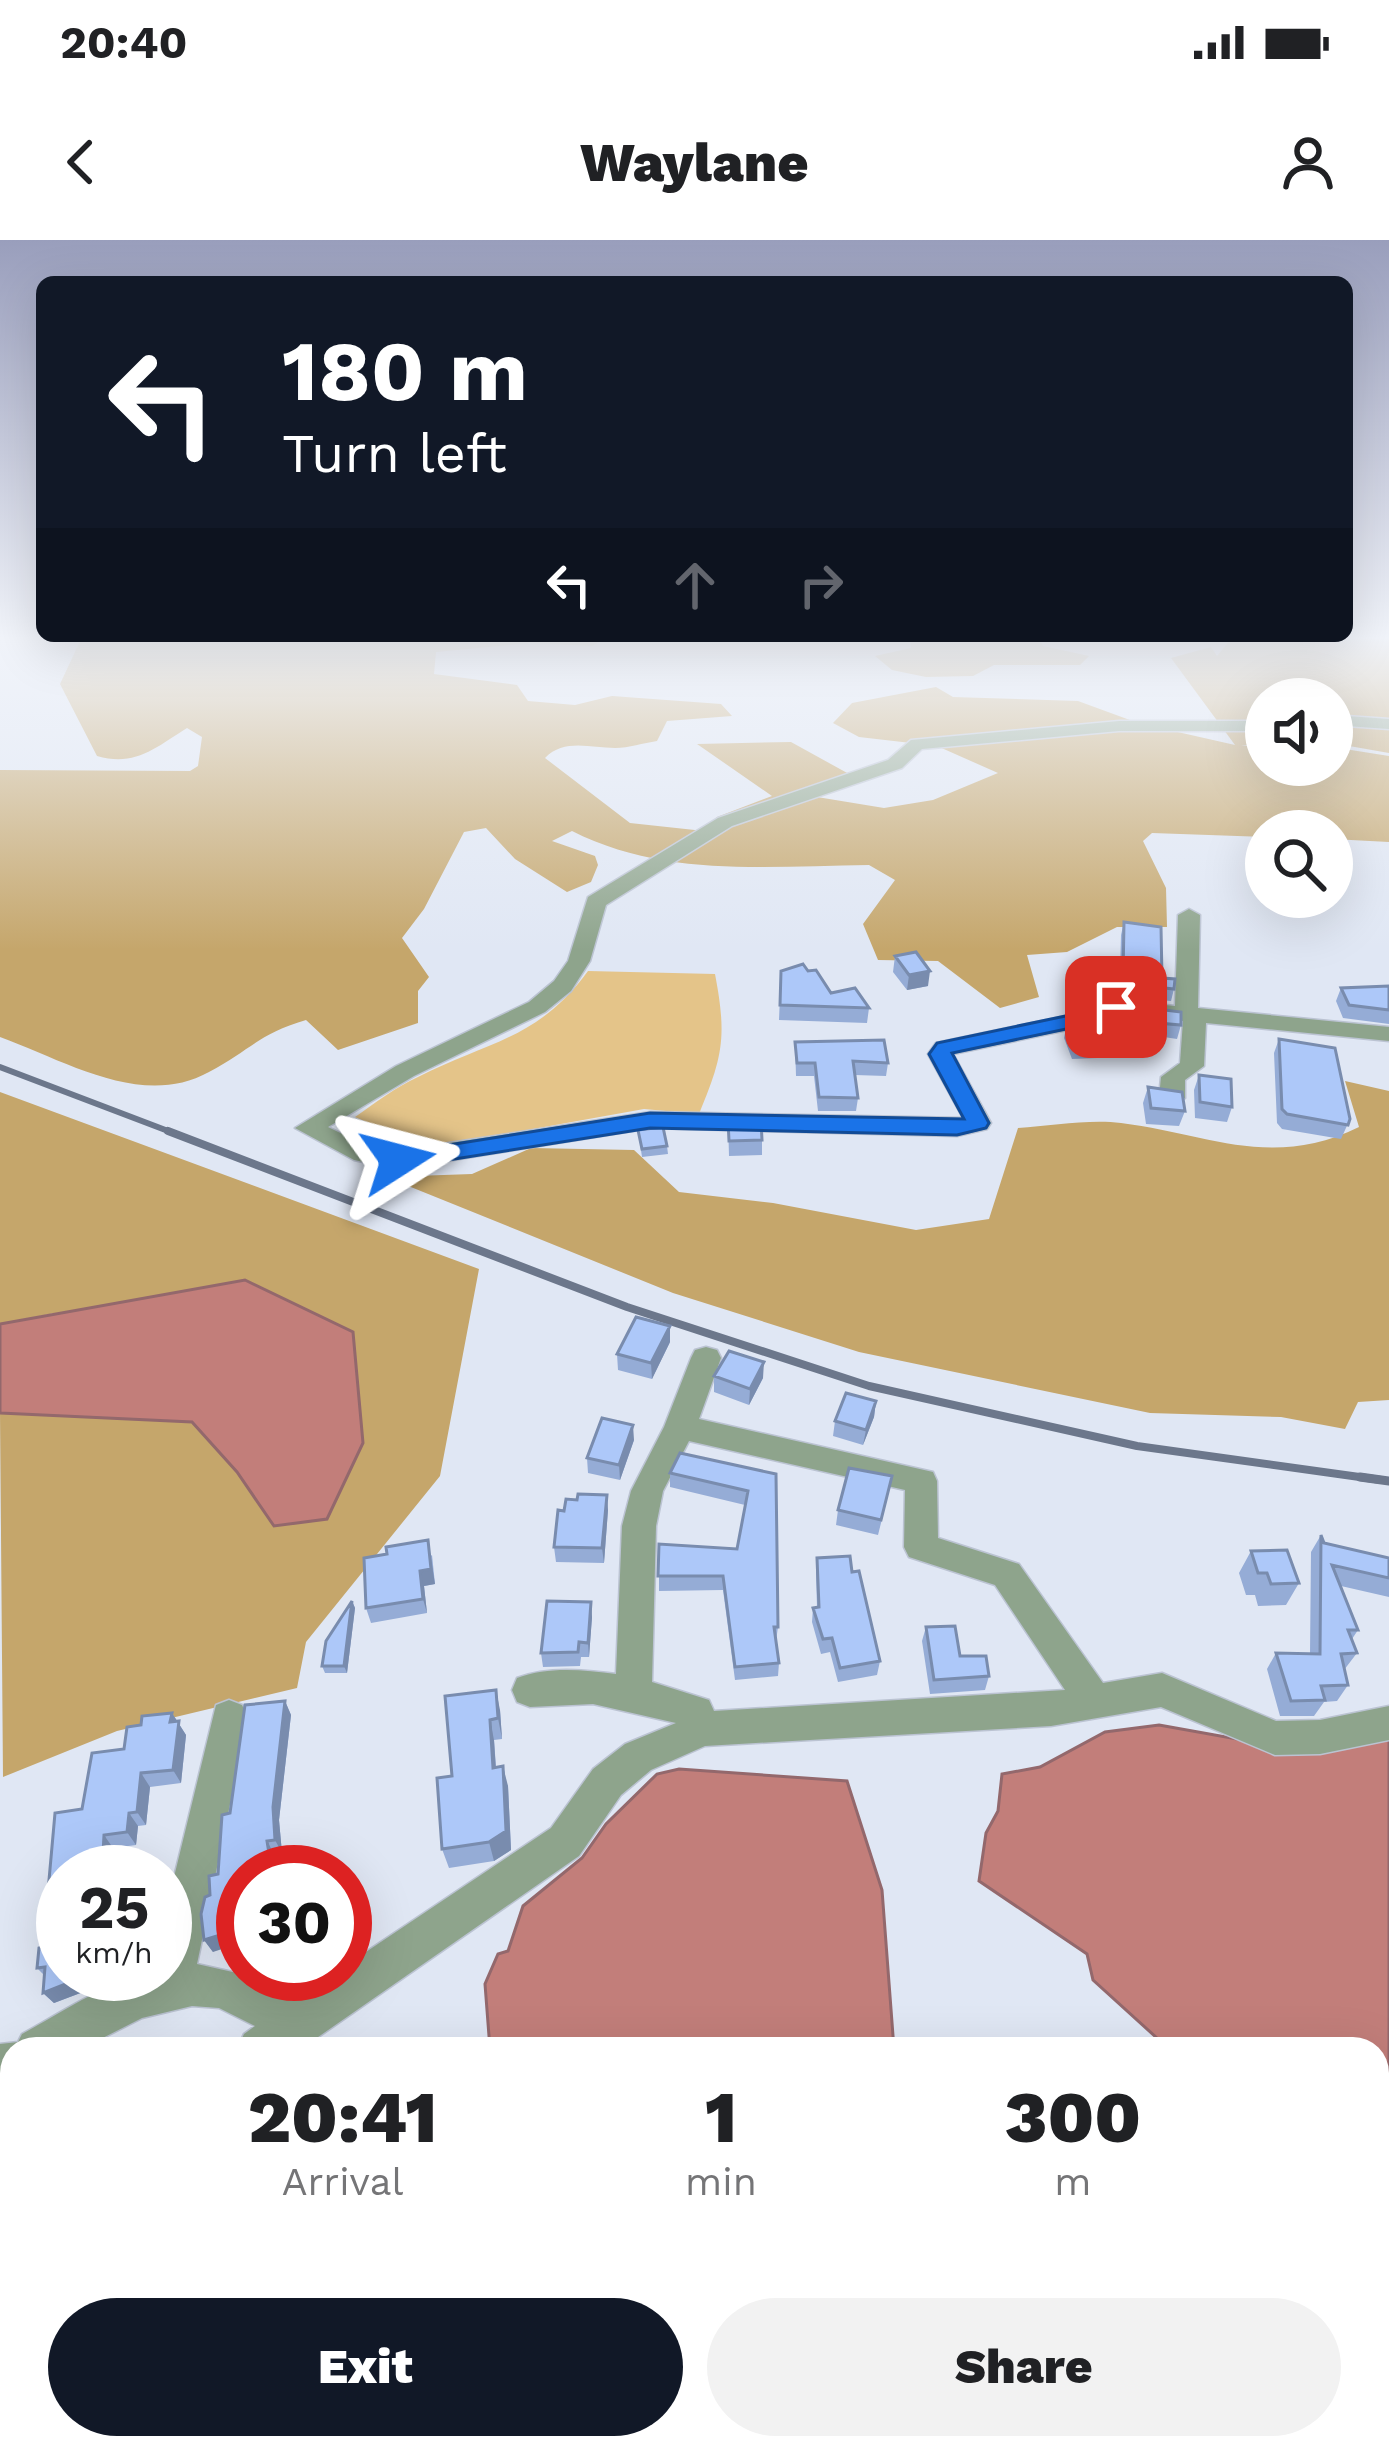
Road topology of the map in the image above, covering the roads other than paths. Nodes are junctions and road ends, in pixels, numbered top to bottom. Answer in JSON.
{"nodes":[{"id":1,"x":933,"y":743,"type":"edge"},
{"id":2,"x":1190,"y":915,"type":"dead end"},
{"id":3,"x":1191,"y":1014,"type":"junction"},
{"id":4,"x":1389,"y":1034,"type":"edge"},
{"id":5,"x":1172,"y":1098,"type":"edge"},
{"id":6,"x":706,"y":1358,"type":"dead end"},
{"id":7,"x":680,"y":1427,"type":"junction"},
{"id":8,"x":530,"y":1690,"type":"dead end"},
{"id":9,"x":633,"y":1693,"type":"junction"},
{"id":10,"x":1093,"y":1700,"type":"junction"},
{"id":11,"x":229,"y":1717,"type":"dead end"},
{"id":12,"x":1389,"y":1723,"type":"edge"},
{"id":13,"x":703,"y":1729,"type":"junction"},
{"id":14,"x":192,"y":1884,"type":"edge"},
{"id":15,"x":192,"y":1985,"type":"edge"},
{"id":16,"x":135,"y":2001,"type":"edge"},
{"id":17,"x":61,"y":2037,"type":"edge"},
{"id":18,"x":275,"y":2037,"type":"edge"},
{"id":19,"x":279,"y":2037,"type":"edge"}],
"edges":[{"from":1,"to":3,"type":"street"},
{"from":2,"to":3,"type":"street"},
{"from":3,"to":4,"type":"street"},
{"from":3,"to":5,"type":"street"},
{"from":6,"to":7,"type":"street"},
{"from":7,"to":9,"type":"street"},
{"from":7,"to":10,"type":"street"},
{"from":8,"to":9,"type":"street"},
{"from":9,"to":13,"type":"street"},
{"from":10,"to":12,"type":"street"},
{"from":10,"to":13,"type":"street"},
{"from":11,"to":14,"type":"street"},
{"from":13,"to":19,"type":"street"},
{"from":15,"to":18,"type":"street"},
{"from":16,"to":17,"type":"street"}]}
